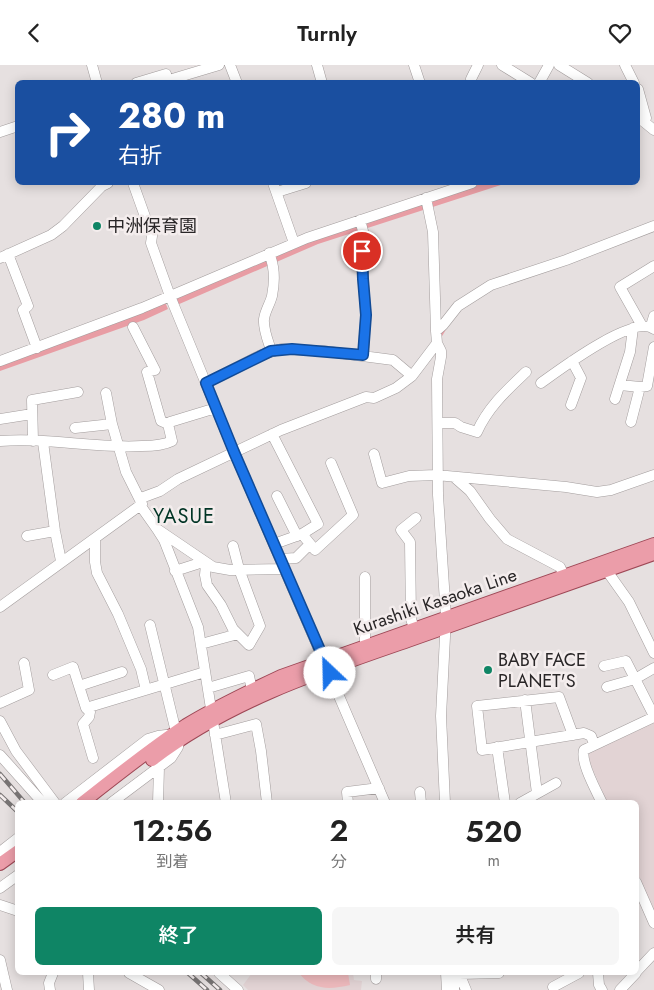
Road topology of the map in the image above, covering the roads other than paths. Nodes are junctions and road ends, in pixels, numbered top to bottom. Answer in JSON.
{"nodes":[{"id":1,"x":92,"y":65,"type":"edge"},
{"id":2,"x":195,"y":65,"type":"edge"},
{"id":3,"x":219,"y":65,"type":"edge"},
{"id":4,"x":230,"y":65,"type":"edge"},
{"id":5,"x":317,"y":65,"type":"edge"},
{"id":6,"x":414,"y":65,"type":"edge"},
{"id":7,"x":478,"y":65,"type":"edge"},
{"id":8,"x":502,"y":65,"type":"edge"},
{"id":9,"x":549,"y":65,"type":"edge"},
{"id":10,"x":559,"y":65,"type":"edge"},
{"id":11,"x":625,"y":65,"type":"edge"},
{"id":12,"x":159,"y":74,"type":"edge"},
{"id":13,"x":471,"y":79,"type":"dead end"},
{"id":14,"x":96,"y":80,"type":"edge"},
{"id":15,"x":144,"y":80,"type":"edge"},
{"id":16,"x":235,"y":80,"type":"edge"},
{"id":17,"x":321,"y":80,"type":"edge"},
{"id":18,"x":419,"y":80,"type":"edge"},
{"id":19,"x":526,"y":80,"type":"edge"},
{"id":20,"x":541,"y":80,"type":"edge"},
{"id":21,"x":583,"y":80,"type":"edge"},
{"id":22,"x":632,"y":80,"type":"edge"},
{"id":23,"x":640,"y":99,"type":"edge"},
{"id":24,"x":644,"y":119,"type":"edge"},
{"id":25,"x":15,"y":120,"type":"edge"},
{"id":26,"x":0,"y":125,"type":"edge"},
{"id":27,"x":15,"y":127,"type":"edge"},
{"id":28,"x":654,"y":131,"type":"edge"},
{"id":29,"x":0,"y":132,"type":"edge"},
{"id":30,"x":104,"y":185,"type":"edge"},
{"id":31,"x":133,"y":185,"type":"edge"},
{"id":32,"x":290,"y":185,"type":"edge"},
{"id":33,"x":468,"y":185,"type":"edge"},
{"id":34,"x":275,"y":187,"type":"edge"},
{"id":35,"x":427,"y":203,"type":"junction"},
{"id":36,"x":361,"y":224,"type":"junction"},
{"id":37,"x":654,"y":226,"type":"edge"},
{"id":38,"x":294,"y":243,"type":"junction"},
{"id":39,"x":4,"y":256,"type":"edge"},
{"id":40,"x":271,"y":258,"type":"junction"},
{"id":41,"x":654,"y":267,"type":"edge"},
{"id":42,"x":172,"y":300,"type":"junction"},
{"id":43,"x":647,"y":325,"type":"edge"},
{"id":44,"x":133,"y":327,"type":"dead end"},
{"id":45,"x":436,"y":331,"type":"junction"},
{"id":46,"x":439,"y":346,"type":"junction"},
{"id":47,"x":654,"y":347,"type":"edge"},
{"id":48,"x":37,"y":348,"type":"junction"},
{"id":49,"x":271,"y":351,"type":"junction"},
{"id":50,"x":363,"y":355,"type":"junction"},
{"id":51,"x":0,"y":361,"type":"edge"},
{"id":52,"x":572,"y":361,"type":"junction"},
{"id":53,"x":526,"y":372,"type":"dead end"},
{"id":54,"x":411,"y":375,"type":"junction"},
{"id":55,"x":206,"y":383,"type":"junction"},
{"id":56,"x":541,"y":383,"type":"dead end"},
{"id":57,"x":620,"y":385,"type":"junction"},
{"id":58,"x":640,"y":387,"type":"junction"},
{"id":59,"x":78,"y":392,"type":"dead end"},
{"id":60,"x":106,"y":393,"type":"dead end"},
{"id":61,"x":615,"y":399,"type":"dead end"},
{"id":62,"x":571,"y":405,"type":"dead end"},
{"id":63,"x":216,"y":408,"type":"junction"},
{"id":64,"x":32,"y":414,"type":"junction"},
{"id":65,"x":0,"y":419,"type":"edge"},
{"id":66,"x":631,"y":422,"type":"dead end"},
{"id":67,"x":438,"y":423,"type":"junction"},
{"id":68,"x":112,"y":424,"type":"junction"},
{"id":69,"x":168,"y":424,"type":"junction"},
{"id":70,"x":75,"y":428,"type":"dead end"},
{"id":71,"x":273,"y":436,"type":"junction"},
{"id":72,"x":0,"y":441,"type":"edge"},
{"id":73,"x":38,"y":442,"type":"junction"},
{"id":74,"x":120,"y":447,"type":"junction"},
{"id":75,"x":234,"y":452,"type":"junction"},
{"id":76,"x":374,"y":454,"type":"dead end"},
{"id":77,"x":331,"y":463,"type":"dead end"},
{"id":78,"x":653,"y":473,"type":"edge"},
{"id":79,"x":435,"y":475,"type":"junction"},
{"id":80,"x":454,"y":477,"type":"junction"},
{"id":81,"x":277,"y":496,"type":"dead end"},
{"id":82,"x":141,"y":501,"type":"junction"},
{"id":83,"x":416,"y":518,"type":"dead end"},
{"id":84,"x":157,"y":529,"type":"junction"},
{"id":85,"x":55,"y":531,"type":"junction"},
{"id":86,"x":299,"y":535,"type":"junction"},
{"id":87,"x":27,"y":536,"type":"dead end"},
{"id":88,"x":95,"y":538,"type":"junction"},
{"id":89,"x":274,"y":544,"type":"junction"},
{"id":90,"x":310,"y":544,"type":"junction"},
{"id":91,"x":654,"y":544,"type":"edge"},
{"id":92,"x":233,"y":546,"type":"dead end"},
{"id":93,"x":654,"y":554,"type":"edge"},
{"id":94,"x":61,"y":560,"type":"junction"},
{"id":95,"x":205,"y":563,"type":"junction"},
{"id":96,"x":282,"y":564,"type":"junction"},
{"id":97,"x":239,"y":569,"type":"junction"},
{"id":98,"x":175,"y":571,"type":"junction"},
{"id":99,"x":607,"y":571,"type":"junction"},
{"id":100,"x":365,"y":577,"type":"dead end"},
{"id":101,"x":566,"y":580,"type":"junction"},
{"id":102,"x":0,"y":607,"type":"edge"},
{"id":103,"x":446,"y":622,"type":"junction"},
{"id":104,"x":150,"y":625,"type":"dead end"},
{"id":105,"x":414,"y":628,"type":"junction"},
{"id":106,"x":238,"y":634,"type":"junction"},
{"id":107,"x":200,"y":644,"type":"junction"},
{"id":108,"x":365,"y":645,"type":"junction"},
{"id":109,"x":654,"y":653,"type":"edge"},
{"id":110,"x":24,"y":663,"type":"dead end"},
{"id":111,"x":326,"y":664,"type":"junction"},
{"id":112,"x":604,"y":666,"type":"dead end"},
{"id":113,"x":654,"y":668,"type":"edge"},
{"id":114,"x":205,"y":672,"type":"junction"},
{"id":115,"x":122,"y":673,"type":"dead end"},
{"id":116,"x":53,"y":675,"type":"dead end"},
{"id":117,"x":635,"y":679,"type":"junction"},
{"id":118,"x":165,"y":684,"type":"junction"},
{"id":119,"x":79,"y":686,"type":"junction"},
{"id":120,"x":608,"y":687,"type":"dead end"},
{"id":121,"x":208,"y":688,"type":"junction"},
{"id":122,"x":146,"y":690,"type":"junction"},
{"id":123,"x":252,"y":690,"type":"junction"},
{"id":124,"x":525,"y":700,"type":"junction"},
{"id":125,"x":0,"y":703,"type":"edge"},
{"id":126,"x":86,"y":708,"type":"junction"},
{"id":127,"x":212,"y":716,"type":"junction"},
{"id":128,"x":654,"y":717,"type":"edge"},
{"id":129,"x":0,"y":721,"type":"edge"},
{"id":130,"x":215,"y":735,"type":"junction"},
{"id":131,"x":573,"y":735,"type":"junction"},
{"id":132,"x":177,"y":736,"type":"junction"},
{"id":133,"x":530,"y":741,"type":"junction"},
{"id":134,"x":594,"y":744,"type":"junction"},
{"id":135,"x":497,"y":747,"type":"junction"},
{"id":136,"x":0,"y":755,"type":"edge"},
{"id":137,"x":93,"y":758,"type":"dead end"},
{"id":138,"x":159,"y":767,"type":"junction"},
{"id":139,"x":556,"y":783,"type":"dead end"},
{"id":140,"x":379,"y":788,"type":"junction"},
{"id":141,"x":537,"y":793,"type":"junction"},
{"id":142,"x":40,"y":800,"type":"edge"},
{"id":143,"x":53,"y":800,"type":"edge"},
{"id":144,"x":69,"y":800,"type":"edge"},
{"id":145,"x":86,"y":800,"type":"edge"},
{"id":146,"x":100,"y":800,"type":"edge"},
{"id":147,"x":115,"y":800,"type":"edge"},
{"id":148,"x":158,"y":800,"type":"edge"},
{"id":149,"x":226,"y":800,"type":"edge"},
{"id":150,"x":267,"y":800,"type":"edge"},
{"id":151,"x":348,"y":800,"type":"edge"},
{"id":152,"x":384,"y":800,"type":"edge"},
{"id":153,"x":445,"y":800,"type":"edge"},
{"id":154,"x":505,"y":800,"type":"edge"},
{"id":155,"x":525,"y":800,"type":"edge"},
{"id":156,"x":601,"y":800,"type":"edge"},
{"id":157,"x":15,"y":840,"type":"edge"},
{"id":158,"x":0,"y":852,"type":"edge"},
{"id":159,"x":15,"y":853,"type":"edge"},
{"id":160,"x":0,"y":864,"type":"edge"},
{"id":161,"x":15,"y":864,"type":"edge"},
{"id":162,"x":0,"y":875,"type":"edge"},
{"id":163,"x":15,"y":877,"type":"edge"},
{"id":164,"x":0,"y":888,"type":"edge"},
{"id":165,"x":639,"y":889,"type":"edge"},
{"id":166,"x":0,"y":905,"type":"edge"},
{"id":167,"x":15,"y":910,"type":"edge"},
{"id":168,"x":654,"y":923,"type":"edge"},
{"id":169,"x":654,"y":953,"type":"edge"},
{"id":170,"x":0,"y":959,"type":"edge"},
{"id":171,"x":639,"y":969,"type":"edge"},
{"id":172,"x":52,"y":975,"type":"edge"},
{"id":173,"x":88,"y":975,"type":"edge"},
{"id":174,"x":133,"y":975,"type":"edge"},
{"id":175,"x":221,"y":975,"type":"edge"},
{"id":176,"x":446,"y":975,"type":"edge"},
{"id":177,"x":454,"y":975,"type":"edge"},
{"id":178,"x":459,"y":975,"type":"edge"},
{"id":179,"x":575,"y":975,"type":"edge"},
{"id":180,"x":598,"y":975,"type":"edge"},
{"id":181,"x":633,"y":975,"type":"edge"},
{"id":182,"x":554,"y":987,"type":"dead end"},
{"id":183,"x":7,"y":990,"type":"edge"},
{"id":184,"x":50,"y":990,"type":"edge"},
{"id":185,"x":89,"y":990,"type":"edge"},
{"id":186,"x":159,"y":990,"type":"edge"},
{"id":187,"x":238,"y":990,"type":"edge"},
{"id":188,"x":447,"y":990,"type":"edge"},
{"id":189,"x":454,"y":990,"type":"edge"},
{"id":190,"x":466,"y":990,"type":"edge"},
{"id":191,"x":602,"y":990,"type":"edge"},
{"id":192,"x":620,"y":990,"type":"edge"}],
"edges":[{"from":1,"to":14,"type":"street"},
{"from":2,"to":12,"type":"street"},
{"from":3,"to":12,"type":"street"},
{"from":4,"to":16,"type":"street"},
{"from":5,"to":17,"type":"street"},
{"from":6,"to":18,"type":"street"},
{"from":7,"to":13,"type":"street"},
{"from":8,"to":19,"type":"street"},
{"from":9,"to":20,"type":"street"},
{"from":10,"to":21,"type":"street"},
{"from":11,"to":22,"type":"street"},
{"from":12,"to":15,"type":"street"},
{"from":23,"to":24,"type":"street"},
{"from":24,"to":28,"type":"street"},
{"from":25,"to":26,"type":"street"},
{"from":27,"to":29,"type":"street"},
{"from":30,"to":39,"type":"street"},
{"from":31,"to":42,"type":"street"},
{"from":32,"to":34,"type":"street"},
{"from":33,"to":35,"type":"street"},
{"from":34,"to":38,"type":"street"},
{"from":35,"to":36,"type":"street"},
{"from":35,"to":45,"type":"street"},
{"from":36,"to":38,"type":"street"},
{"from":36,"to":50,"type":"street"},
{"from":37,"to":45,"type":"street"},
{"from":38,"to":40,"type":"street"},
{"from":39,"to":48,"type":"street"},
{"from":40,"to":42,"type":"street"},
{"from":40,"to":49,"type":"street"},
{"from":41,"to":43,"type":"street"},
{"from":42,"to":48,"type":"street"},
{"from":42,"to":55,"type":"street"},
{"from":43,"to":52,"type":"street"},
{"from":43,"to":57,"type":"street"},
{"from":44,"to":69,"type":"street"},
{"from":45,"to":46,"type":"street"},
{"from":46,"to":54,"type":"street"},
{"from":46,"to":67,"type":"street"},
{"from":47,"to":58,"type":"street"},
{"from":48,"to":51,"type":"street"},
{"from":49,"to":50,"type":"street"},
{"from":49,"to":55,"type":"street"},
{"from":50,"to":54,"type":"street"},
{"from":52,"to":56,"type":"street"},
{"from":52,"to":62,"type":"street"},
{"from":53,"to":67,"type":"street"},
{"from":54,"to":71,"type":"street"},
{"from":55,"to":63,"type":"street"},
{"from":57,"to":58,"type":"street"},
{"from":57,"to":61,"type":"street"},
{"from":58,"to":66,"type":"street"},
{"from":59,"to":64,"type":"street"},
{"from":60,"to":68,"type":"street"},
{"from":63,"to":69,"type":"street"},
{"from":63,"to":75,"type":"street"},
{"from":64,"to":65,"type":"street"},
{"from":64,"to":73,"type":"street"},
{"from":67,"to":79,"type":"street"},
{"from":68,"to":70,"type":"street"},
{"from":68,"to":74,"type":"street"},
{"from":69,"to":74,"type":"street"},
{"from":71,"to":75,"type":"street"},
{"from":71,"to":86,"type":"street"},
{"from":72,"to":73,"type":"street"},
{"from":73,"to":74,"type":"street"},
{"from":73,"to":85,"type":"street"},
{"from":74,"to":82,"type":"street"},
{"from":75,"to":82,"type":"street"},
{"from":75,"to":89,"type":"street"},
{"from":76,"to":79,"type":"street"},
{"from":77,"to":90,"type":"street"},
{"from":78,"to":80,"type":"street"},
{"from":79,"to":80,"type":"street"},
{"from":79,"to":103,"type":"street"},
{"from":80,"to":101,"type":"street"},
{"from":81,"to":86,"type":"street"},
{"from":82,"to":84,"type":"street"},
{"from":82,"to":88,"type":"street"},
{"from":83,"to":105,"type":"street"},
{"from":84,"to":95,"type":"street"},
{"from":84,"to":98,"type":"street"},
{"from":85,"to":87,"type":"street"},
{"from":85,"to":94,"type":"street"},
{"from":86,"to":89,"type":"street"},
{"from":86,"to":90,"type":"street"},
{"from":88,"to":94,"type":"street"},
{"from":88,"to":122,"type":"street"},
{"from":89,"to":96,"type":"street"},
{"from":90,"to":96,"type":"street"},
{"from":91,"to":101,"type":"main road","name":"Kurashiki Kasaoka Line"},
{"from":92,"to":97,"type":"street"},
{"from":93,"to":99,"type":"main road","name":"Kurashiki Kasaoka Line"},
{"from":94,"to":102,"type":"street"},
{"from":95,"to":97,"type":"street"},
{"from":95,"to":98,"type":"street"},
{"from":95,"to":106,"type":"street"},
{"from":96,"to":97,"type":"street"},
{"from":96,"to":111,"type":"street"},
{"from":97,"to":106,"type":"street"},
{"from":98,"to":107,"type":"street"},
{"from":99,"to":101,"type":"main road","name":"Kurashiki Kasaoka Line"},
{"from":99,"to":109,"type":"street"},
{"from":100,"to":108,"type":"street"},
{"from":101,"to":103,"type":"main road","name":"Kurashiki Kasaoka Line"},
{"from":103,"to":105,"type":"main road","name":"Kurashiki Kasaoka Line"},
{"from":103,"to":111,"type":"main road","name":"Kurashiki Kasaoka Line"},
{"from":103,"to":153,"type":"street"},
{"from":104,"to":118,"type":"street"},
{"from":105,"to":108,"type":"main road","name":"Kurashiki Kasaoka Line"},
{"from":106,"to":107,"type":"street"},
{"from":107,"to":114,"type":"street"},
{"from":108,"to":111,"type":"main road","name":"Kurashiki Kasaoka Line"},
{"from":110,"to":125,"type":"street"},
{"from":111,"to":123,"type":"main road","name":"Kurashiki Kasaoka Line"},
{"from":111,"to":127,"type":"main road","name":"Kurashiki Kasaoka Line"},
{"from":111,"to":140,"type":"street"},
{"from":112,"to":117,"type":"street"},
{"from":113,"to":117,"type":"street"},
{"from":114,"to":118,"type":"street"},
{"from":114,"to":121,"type":"street"},
{"from":115,"to":119,"type":"street"},
{"from":116,"to":119,"type":"street"},
{"from":117,"to":120,"type":"street"},
{"from":117,"to":128,"type":"street"},
{"from":118,"to":122,"type":"street"},
{"from":118,"to":132,"type":"street"},
{"from":119,"to":126,"type":"street"},
{"from":121,"to":123,"type":"street"},
{"from":121,"to":127,"type":"street"},
{"from":122,"to":126,"type":"street"},
{"from":123,"to":127,"type":"main road","name":"Kurashiki Kasaoka Line"},
{"from":124,"to":131,"type":"street"},
{"from":124,"to":133,"type":"street"},
{"from":124,"to":135,"type":"street"},
{"from":126,"to":137,"type":"street"},
{"from":127,"to":130,"type":"street"},
{"from":127,"to":132,"type":"main road","name":"Kurashiki Kasaoka Line"},
{"from":128,"to":134,"type":"street"},
{"from":129,"to":143,"type":"street"},
{"from":130,"to":149,"type":"street"},
{"from":130,"to":150,"type":"street"},
{"from":131,"to":133,"type":"street"},
{"from":131,"to":134,"type":"street"},
{"from":132,"to":138,"type":"street"},
{"from":132,"to":144,"type":"street"},
{"from":132,"to":145,"type":"main road","name":"Kurashiki Kasaoka Line"},
{"from":132,"to":146,"type":"main road","name":"Kurashiki Kasaoka Line"},
{"from":133,"to":135,"type":"street"},
{"from":133,"to":141,"type":"street"},
{"from":134,"to":156,"type":"street"},
{"from":135,"to":154,"type":"street"},
{"from":136,"to":142,"type":"street"},
{"from":138,"to":147,"type":"street"},
{"from":138,"to":148,"type":"street"},
{"from":139,"to":141,"type":"street"},
{"from":140,"to":151,"type":"street"},
{"from":140,"to":152,"type":"street"},
{"from":141,"to":155,"type":"street"},
{"from":157,"to":158,"type":"street"},
{"from":159,"to":160,"type":"main road"},
{"from":161,"to":162,"type":"main road"},
{"from":163,"to":164,"type":"street"},
{"from":165,"to":168,"type":"street"},
{"from":166,"to":167,"type":"street"},
{"from":169,"to":171,"type":"street"},
{"from":170,"to":183,"type":"street"},
{"from":172,"to":184,"type":"street"},
{"from":173,"to":185,"type":"street"},
{"from":174,"to":186,"type":"street"},
{"from":175,"to":187,"type":"street"},
{"from":176,"to":188,"type":"street"},
{"from":177,"to":189,"type":"street"},
{"from":178,"to":190,"type":"street"},
{"from":179,"to":182,"type":"street"},
{"from":180,"to":191,"type":"street"},
{"from":181,"to":192,"type":"street"}]}
